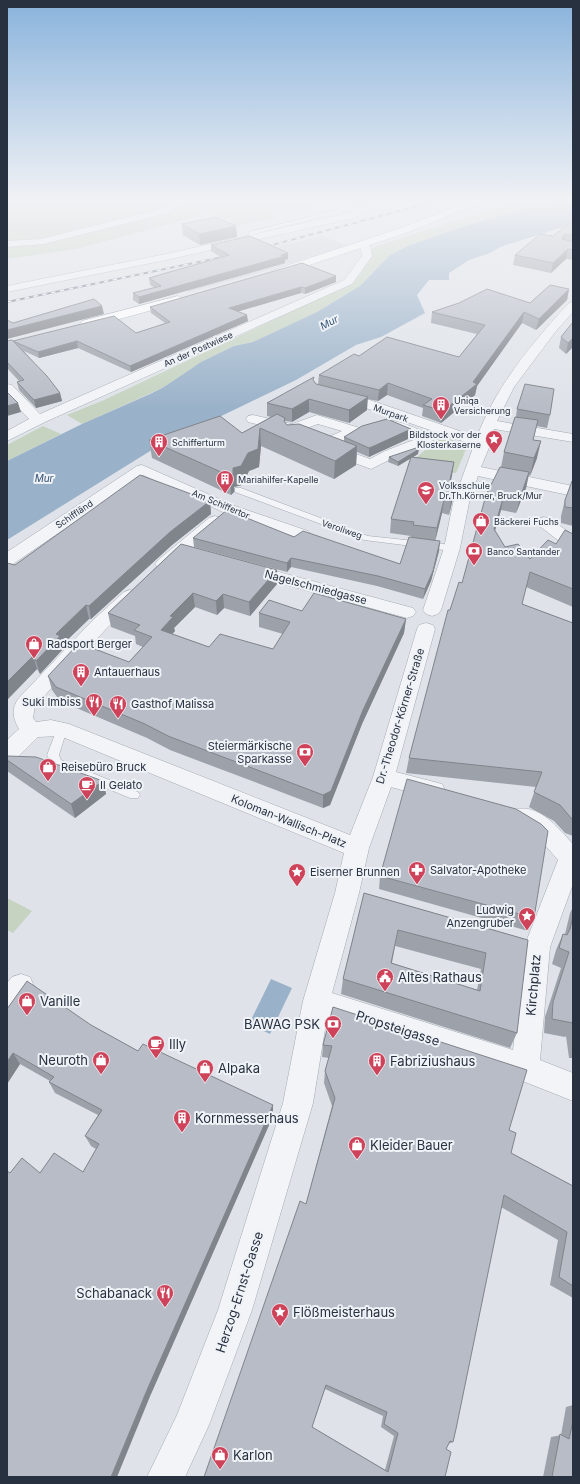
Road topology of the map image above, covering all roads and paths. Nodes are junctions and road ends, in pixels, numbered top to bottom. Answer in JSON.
{"nodes":[{"id":1,"x":102,"y":269,"type":"edge"},
{"id":2,"x":285,"y":269,"type":"edge"},
{"id":3,"x":357,"y":269,"type":"edge"},
{"id":4,"x":264,"y":276,"type":"edge"},
{"id":5,"x":7,"y":289,"type":"edge"},
{"id":6,"x":187,"y":297,"type":"edge"},
{"id":7,"x":573,"y":305,"type":"edge"},
{"id":8,"x":73,"y":327,"type":"edge"},
{"id":9,"x":7,"y":388,"type":"edge"},
{"id":10,"x":328,"y":393,"type":"edge"},
{"id":11,"x":40,"y":419,"type":"junction"},
{"id":12,"x":254,"y":419,"type":"dead end"},
{"id":13,"x":489,"y":424,"type":"junction"},
{"id":14,"x":355,"y":431,"type":"junction"},
{"id":15,"x":434,"y":435,"type":"junction"},
{"id":16,"x":7,"y":437,"type":"edge"},
{"id":17,"x":573,"y":438,"type":"edge"},
{"id":18,"x":292,"y":439,"type":"edge"},
{"id":19,"x":484,"y":443,"type":"junction"},
{"id":20,"x":323,"y":445,"type":"junction"},
{"id":21,"x":142,"y":469,"type":"joint"},
{"id":22,"x":472,"y":470,"type":"junction"},
{"id":23,"x":238,"y":490,"type":"dead end"},
{"id":24,"x":573,"y":491,"type":"edge"},
{"id":25,"x":229,"y":509,"type":"junction"},
{"id":26,"x":544,"y":522,"type":"dead end"},
{"id":27,"x":302,"y":534,"type":"edge"},
{"id":28,"x":573,"y":543,"type":"edge"},
{"id":29,"x":452,"y":548,"type":"junction"},
{"id":30,"x":179,"y":550,"type":"junction"},
{"id":31,"x":202,"y":556,"type":"edge"},
{"id":32,"x":7,"y":560,"type":"edge"},
{"id":33,"x":232,"y":564,"type":"edge"},
{"id":34,"x":429,"y":620,"type":"junction"},
{"id":35,"x":62,"y":729,"type":"junction"},
{"id":36,"x":30,"y":730,"type":"junction"},
{"id":37,"x":7,"y":754,"type":"edge"},
{"id":38,"x":384,"y":777,"type":"junction"},
{"id":39,"x":134,"y":795,"type":"dead end"},
{"id":40,"x":452,"y":796,"type":"edge"},
{"id":41,"x":504,"y":810,"type":"edge"},
{"id":42,"x":357,"y":848,"type":"junction"},
{"id":43,"x":572,"y":858,"type":"edge"},
{"id":44,"x":316,"y":1001,"type":"junction"},
{"id":45,"x":525,"y":1068,"type":"junction"},
{"id":46,"x":573,"y":1087,"type":"edge"},
{"id":47,"x":298,"y":1103,"type":"joint"},
{"id":48,"x":166,"y":1477,"type":"edge"}],
"edges":[{"from":1,"to":5,"type":"street"},
{"from":2,"to":4,"type":"main road"},
{"from":3,"to":11,"type":"street","name":"An der Postwiese"},
{"from":6,"to":8,"type":"main road"},
{"from":7,"to":13,"type":"street","name":"Dr.-Theodor-Körner-Straße"},
{"from":9,"to":11,"type":"street"},
{"from":10,"to":15,"type":"street","name":"Murpark"},
{"from":11,"to":16,"type":"street","name":"An der Postwiese"},
{"from":12,"to":14,"type":"street"},
{"from":13,"to":17,"type":"street"},
{"from":13,"to":19,"type":"street","name":"Dr.-Theodor-Körner-Straße"},
{"from":14,"to":15,"type":"street","name":"Murpark"},
{"from":14,"to":20,"type":"street","name":"Murpark"},
{"from":15,"to":19,"type":"street","name":"Murpark"},
{"from":15,"to":20,"type":"street"},
{"from":18,"to":20,"type":"street"},
{"from":19,"to":22,"type":"street","name":"Dr.-Theodor-Körner-Straße"},
{"from":21,"to":25,"type":"street","name":"Am Schiffertor"},
{"from":21,"to":32,"type":"street","name":"Schiffländ"},
{"from":22,"to":24,"type":"street"},
{"from":22,"to":29,"type":"street","name":"Dr.-Theodor-Körner-Straße"},
{"from":23,"to":29,"type":"lane","name":"Veroliweg"},
{"from":25,"to":27,"type":"street","name":"Am Schiffertor"},
{"from":25,"to":30,"type":"street"},
{"from":26,"to":28,"type":"street"},
{"from":29,"to":34,"type":"street","name":"Dr.-Theodor-Körner-Straße"},
{"from":30,"to":31,"type":"street"},
{"from":30,"to":36,"type":"street"},
{"from":33,"to":34,"type":"street","name":"Nagelschmiedgasse"},
{"from":34,"to":38,"type":"street","name":"Dr.-Theodor-Körner-Straße"},
{"from":35,"to":36,"type":"street","name":"Koloman-Wallisch-Platz"},
{"from":35,"to":39,"type":"lane"},
{"from":35,"to":42,"type":"street","name":"Koloman-Wallisch-Platz"},
{"from":36,"to":37,"type":"street"},
{"from":38,"to":40,"type":"street"},
{"from":38,"to":42,"type":"street","name":"Dr.-Theodor-Körner-Straße"},
{"from":41,"to":43,"type":"street"},
{"from":42,"to":44,"type":"street","name":"Koloman-Wallisch-Platz"},
{"from":43,"to":45,"type":"street","name":"Kirchplatz"},
{"from":44,"to":45,"type":"street","name":"Propsteigasse"},
{"from":44,"to":47,"type":"street","name":"Koloman-Wallisch-Platz"},
{"from":45,"to":46,"type":"street"},
{"from":47,"to":48,"type":"street","name":"Herzog-Ernst-Gasse"}]}
